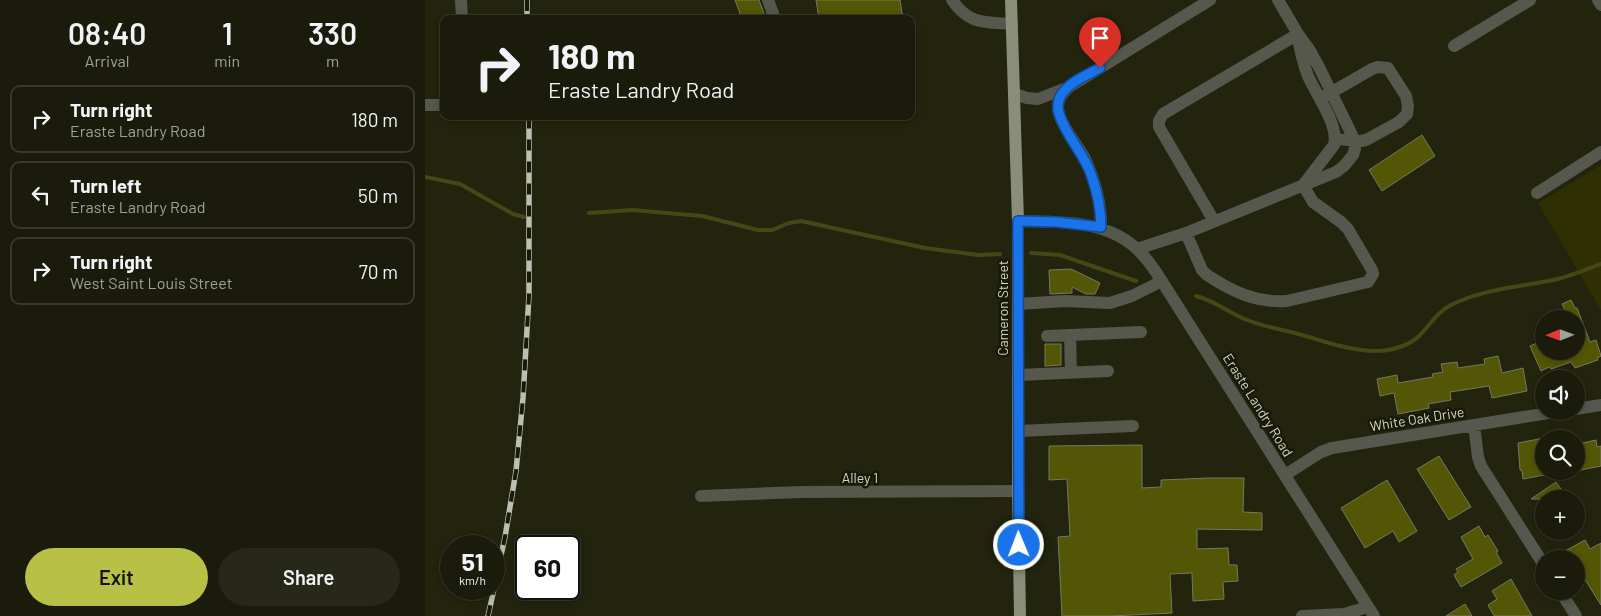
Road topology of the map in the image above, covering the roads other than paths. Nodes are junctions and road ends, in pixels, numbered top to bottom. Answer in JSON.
{"nodes":[{"id":1,"x":461,"y":0,"type":"edge"},
{"id":2,"x":768,"y":0,"type":"edge"},
{"id":3,"x":952,"y":0,"type":"edge"},
{"id":4,"x":1011,"y":0,"type":"edge"},
{"id":5,"x":1210,"y":0,"type":"edge"},
{"id":6,"x":1278,"y":0,"type":"edge"},
{"id":7,"x":1530,"y":0,"type":"edge"},
{"id":8,"x":1598,"y":0,"type":"edge"},
{"id":9,"x":1601,"y":6,"type":"edge"},
{"id":10,"x":462,"y":15,"type":"edge"},
{"id":11,"x":774,"y":15,"type":"edge"},
{"id":12,"x":1012,"y":24,"type":"junction"},
{"id":13,"x":1297,"y":34,"type":"junction"},
{"id":14,"x":1454,"y":46,"type":"dead end"},
{"id":15,"x":1069,"y":87,"type":"junction"},
{"id":16,"x":1331,"y":92,"type":"junction"},
{"id":17,"x":1015,"y":94,"type":"junction"},
{"id":18,"x":1320,"y":99,"type":"junction"},
{"id":19,"x":425,"y":105,"type":"edge"},
{"id":20,"x":440,"y":105,"type":"edge"},
{"id":21,"x":1336,"y":139,"type":"junction"},
{"id":22,"x":1354,"y":141,"type":"junction"},
{"id":23,"x":1601,"y":152,"type":"edge"},
{"id":24,"x":1303,"y":185,"type":"junction"},
{"id":25,"x":1537,"y":193,"type":"dead end"},
{"id":26,"x":1018,"y":221,"type":"junction"},
{"id":27,"x":1214,"y":221,"type":"junction"},
{"id":28,"x":1101,"y":227,"type":"junction"},
{"id":29,"x":1186,"y":233,"type":"junction"},
{"id":30,"x":1137,"y":249,"type":"junction"},
{"id":31,"x":1162,"y":281,"type":"junction"},
{"id":32,"x":1018,"y":304,"type":"junction"},
{"id":33,"x":1141,"y":332,"type":"dead end"},
{"id":34,"x":1070,"y":334,"type":"junction"},
{"id":35,"x":1047,"y":336,"type":"dead end"},
{"id":36,"x":1108,"y":371,"type":"dead end"},
{"id":37,"x":1071,"y":373,"type":"junction"},
{"id":38,"x":1018,"y":375,"type":"junction"},
{"id":39,"x":1601,"y":405,"type":"edge"},
{"id":40,"x":1585,"y":408,"type":"edge"},
{"id":41,"x":1535,"y":415,"type":"edge"},
{"id":42,"x":1474,"y":425,"type":"junction"},
{"id":43,"x":1133,"y":426,"type":"dead end"},
{"id":44,"x":1018,"y":431,"type":"junction"},
{"id":45,"x":1285,"y":475,"type":"junction"},
{"id":46,"x":1019,"y":491,"type":"junction"},
{"id":47,"x":701,"y":496,"type":"dead end"},
{"id":48,"x":1535,"y":552,"type":"edge"},
{"id":49,"x":1566,"y":600,"type":"edge"},
{"id":50,"x":1371,"y":612,"type":"edge"},
{"id":51,"x":1020,"y":616,"type":"edge"},
{"id":52,"x":1302,"y":616,"type":"edge"},
{"id":53,"x":1576,"y":616,"type":"edge"}],
"edges":[{"from":1,"to":10,"type":"street"},
{"from":2,"to":11,"type":"street"},
{"from":3,"to":12,"type":"street"},
{"from":4,"to":12,"type":"main road","name":"Cameron Street"},
{"from":5,"to":15,"type":"street"},
{"from":6,"to":13,"type":"street"},
{"from":7,"to":14,"type":"street"},
{"from":8,"to":9,"type":"street"},
{"from":12,"to":17,"type":"main road","name":"Cameron Street"},
{"from":13,"to":16,"type":"street"},
{"from":13,"to":18,"type":"street"},
{"from":13,"to":27,"type":"street"},
{"from":15,"to":17,"type":"street"},
{"from":15,"to":28,"type":"street"},
{"from":16,"to":18,"type":"street"},
{"from":16,"to":22,"type":"street"},
{"from":16,"to":22,"type":"street"},
{"from":17,"to":26,"type":"main road","name":"Cameron Street"},
{"from":18,"to":21,"type":"street"},
{"from":19,"to":20,"type":"street"},
{"from":21,"to":22,"type":"street"},
{"from":21,"to":24,"type":"street"},
{"from":22,"to":24,"type":"street"},
{"from":23,"to":25,"type":"street"},
{"from":24,"to":27,"type":"street"},
{"from":24,"to":29,"type":"street"},
{"from":26,"to":28,"type":"street","name":"Eraste Landry Road"},
{"from":26,"to":32,"type":"main road","name":"Cameron Street"},
{"from":27,"to":29,"type":"street"},
{"from":28,"to":30,"type":"street","name":"Eraste Landry Road"},
{"from":29,"to":30,"type":"street"},
{"from":30,"to":31,"type":"street","name":"Eraste Landry Road"},
{"from":31,"to":32,"type":"street"},
{"from":31,"to":45,"type":"street","name":"Eraste Landry Road"},
{"from":32,"to":38,"type":"main road","name":"Cameron Street"},
{"from":33,"to":34,"type":"street"},
{"from":34,"to":35,"type":"street"},
{"from":34,"to":37,"type":"street"},
{"from":36,"to":37,"type":"street"},
{"from":37,"to":38,"type":"street"},
{"from":38,"to":44,"type":"main road","name":"Cameron Street"},
{"from":39,"to":40,"type":"street"},
{"from":41,"to":42,"type":"street","name":"White Oak Drive"},
{"from":42,"to":45,"type":"street","name":"White Oak Drive"},
{"from":42,"to":48,"type":"street"},
{"from":43,"to":44,"type":"street"},
{"from":44,"to":46,"type":"main road","name":"Cameron Street"},
{"from":45,"to":50,"type":"street","name":"Eraste Landry Road"},
{"from":46,"to":47,"type":"street","name":"Alley 1"},
{"from":46,"to":51,"type":"main road","name":"Cameron Street"},
{"from":49,"to":53,"type":"street"},
{"from":50,"to":52,"type":"street"}]}
